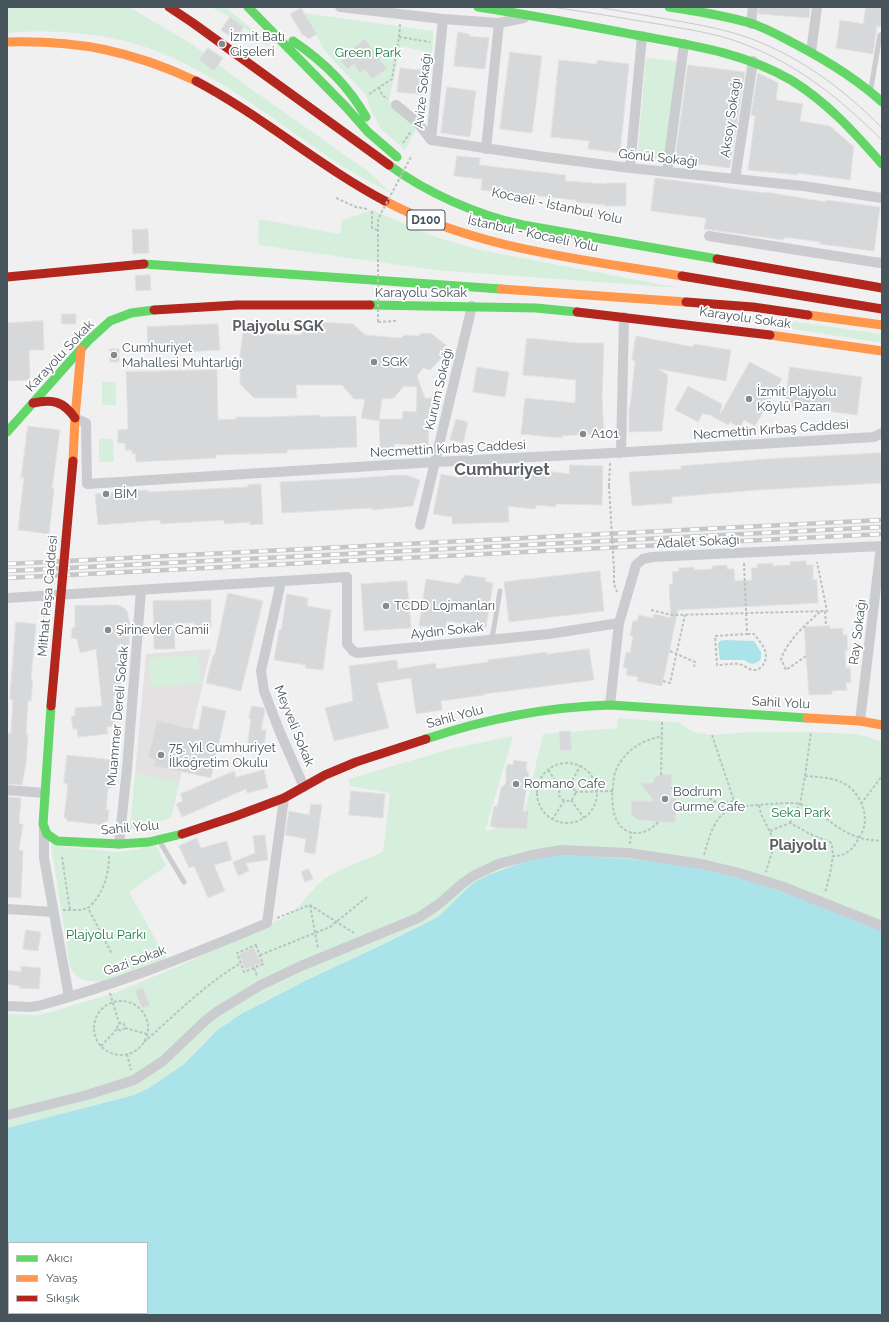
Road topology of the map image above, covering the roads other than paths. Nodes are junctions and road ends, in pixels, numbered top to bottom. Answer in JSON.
{"nodes":[{"id":1,"x":168,"y":7,"type":"edge"},
{"id":2,"x":248,"y":7,"type":"edge"},
{"id":3,"x":340,"y":7,"type":"edge"},
{"id":4,"x":478,"y":7,"type":"edge"},
{"id":5,"x":669,"y":7,"type":"edge"},
{"id":6,"x":753,"y":7,"type":"edge"},
{"id":7,"x":817,"y":7,"type":"edge"},
{"id":8,"x":680,"y":8,"type":"edge"},
{"id":9,"x":535,"y":16,"type":"junction"},
{"id":10,"x":443,"y":19,"type":"junction"},
{"id":11,"x":498,"y":23,"type":"junction"},
{"id":12,"x":266,"y":24,"type":"junction"},
{"id":13,"x":751,"y":24,"type":"junction"},
{"id":14,"x":882,"y":35,"type":"edge"},
{"id":15,"x":642,"y":36,"type":"junction"},
{"id":16,"x":7,"y":42,"type":"edge"},
{"id":17,"x":684,"y":44,"type":"junction"},
{"id":18,"x":811,"y":52,"type":"junction"},
{"id":19,"x":752,"y":61,"type":"junction"},
{"id":20,"x":870,"y":91,"type":"junction"},
{"id":21,"x":882,"y":102,"type":"edge"},
{"id":22,"x":396,"y":105,"type":"road end"},
{"id":23,"x":431,"y":140,"type":"junction"},
{"id":24,"x":380,"y":143,"type":"junction"},
{"id":25,"x":486,"y":148,"type":"junction"},
{"id":26,"x":408,"y":160,"type":"road end"},
{"id":27,"x":882,"y":164,"type":"edge"},
{"id":28,"x":630,"y":168,"type":"junction"},
{"id":29,"x":667,"y":172,"type":"junction"},
{"id":30,"x":735,"y":179,"type":"junction"},
{"id":31,"x":430,"y":180,"type":"dead end"},
{"id":32,"x":882,"y":198,"type":"edge"},
{"id":33,"x":490,"y":206,"type":"dead end"},
{"id":34,"x":541,"y":219,"type":"dead end"},
{"id":35,"x":709,"y":236,"type":"dead end"},
{"id":36,"x":882,"y":262,"type":"edge"},
{"id":37,"x":7,"y":277,"type":"edge"},
{"id":38,"x":882,"y":284,"type":"edge"},
{"id":39,"x":882,"y":288,"type":"edge"},
{"id":40,"x":472,"y":306,"type":"junction"},
{"id":41,"x":882,"y":309,"type":"edge"},
{"id":42,"x":624,"y":316,"type":"junction"},
{"id":43,"x":882,"y":325,"type":"edge"},
{"id":44,"x":81,"y":350,"type":"junction"},
{"id":45,"x":882,"y":351,"type":"edge"},
{"id":46,"x":57,"y":384,"type":"junction"},
{"id":47,"x":77,"y":397,"type":"junction"},
{"id":48,"x":33,"y":403,"type":"junction"},
{"id":49,"x":63,"y":404,"type":"junction"},
{"id":50,"x":75,"y":418,"type":"junction"},
{"id":51,"x":7,"y":432,"type":"edge"},
{"id":52,"x":882,"y":433,"type":"edge"},
{"id":53,"x":621,"y":453,"type":"junction"},
{"id":54,"x":436,"y":462,"type":"junction"},
{"id":55,"x":420,"y":525,"type":"dead end"},
{"id":56,"x":882,"y":546,"type":"edge"},
{"id":57,"x":281,"y":582,"type":"junction"},
{"id":58,"x":141,"y":590,"type":"junction"},
{"id":59,"x":500,"y":591,"type":"dead end"},
{"id":60,"x":7,"y":598,"type":"edge"},
{"id":61,"x":619,"y":624,"type":"junction"},
{"id":62,"x":492,"y":639,"type":"junction"},
{"id":63,"x":610,"y":705,"type":"junction"},
{"id":64,"x":860,"y":721,"type":"junction"},
{"id":65,"x":882,"y":725,"type":"edge"},
{"id":66,"x":304,"y":787,"type":"junction"},
{"id":67,"x":7,"y":790,"type":"edge"},
{"id":68,"x":45,"y":794,"type":"junction"},
{"id":69,"x":284,"y":798,"type":"junction"},
{"id":70,"x":43,"y":824,"type":"junction"},
{"id":71,"x":54,"y":840,"type":"junction"},
{"id":72,"x":158,"y":840,"type":"junction"},
{"id":73,"x":118,"y":844,"type":"junction"},
{"id":74,"x":44,"y":845,"type":"junction"},
{"id":75,"x":184,"y":882,"type":"dead end"},
{"id":76,"x":7,"y":909,"type":"edge"},
{"id":77,"x":54,"y":911,"type":"junction"},
{"id":78,"x":882,"y":926,"type":"edge"},
{"id":79,"x":69,"y":997,"type":"junction"},
{"id":80,"x":7,"y":1006,"type":"edge"},
{"id":81,"x":7,"y":1115,"type":"edge"}],
"edges":[{"from":1,"to":39,"type":"main road"},
{"from":2,"to":12,"type":"main road"},
{"from":3,"to":10,"type":"street"},
{"from":4,"to":9,"type":"main road"},
{"from":5,"to":8,"type":"main road"},
{"from":6,"to":13,"type":"street"},
{"from":7,"to":18,"type":"street"},
{"from":8,"to":13,"type":"main road"},
{"from":9,"to":11,"type":"street"},
{"from":9,"to":15,"type":"main road"},
{"from":10,"to":11,"type":"street"},
{"from":10,"to":23,"type":"street","name":"Avize Sokağı"},
{"from":11,"to":25,"type":"street"},
{"from":12,"to":24,"type":"main road"},
{"from":12,"to":24,"type":"main road"},
{"from":13,"to":18,"type":"main road"},
{"from":14,"to":20,"type":"lane"},
{"from":15,"to":17,"type":"main road"},
{"from":15,"to":28,"type":"street"},
{"from":16,"to":41,"type":"main road","name":"İstanbul - Kocaeli Yolu","number":"D100"},
{"from":17,"to":19,"type":"main road"},
{"from":17,"to":29,"type":"street"},
{"from":18,"to":20,"type":"main road"},
{"from":19,"to":27,"type":"main road"},
{"from":19,"to":30,"type":"street","name":"Aksoy Sokağı"},
{"from":20,"to":21,"type":"main road"},
{"from":22,"to":23,"type":"street","name":"Avize Sokağı"},
{"from":23,"to":25,"type":"street","name":"Gönül Sokağı"},
{"from":24,"to":26,"type":"main road"},
{"from":25,"to":28,"type":"street","name":"Gönül Sokağı"},
{"from":28,"to":29,"type":"street","name":"Gönül Sokağı"},
{"from":29,"to":30,"type":"street","name":"Gönül Sokağı"},
{"from":30,"to":32,"type":"street","name":"Gönül Sokağı"},
{"from":31,"to":33,"type":"main road","name":"Kocaeli - İstanbul Yolu","number":"D100"},
{"from":34,"to":38,"type":"main road","name":"Kocaeli - İstanbul Yolu"},
{"from":35,"to":36,"type":"street"},
{"from":37,"to":43,"type":"main road"},
{"from":40,"to":42,"type":"main road","name":"Karayolu Sokak"},
{"from":40,"to":44,"type":"main road","name":"Karayolu Sokak"},
{"from":40,"to":54,"type":"street","name":"Kurum Sokağı"},
{"from":42,"to":45,"type":"main road","name":"Karayolu Sokak"},
{"from":42,"to":53,"type":"street"},
{"from":44,"to":46,"type":"main road","name":"Karayolu Sokak"},
{"from":44,"to":47,"type":"main road","name":"Mithat Paşa Caddesi"},
{"from":46,"to":47,"type":"main road"},
{"from":46,"to":48,"type":"main road","name":"Karayolu Sokak"},
{"from":46,"to":49,"type":"main road"},
{"from":47,"to":50,"type":"main road","name":"Mithat Paşa Caddesi"},
{"from":48,"to":49,"type":"main road"},
{"from":48,"to":51,"type":"main road","name":"Karayolu Sokak"},
{"from":49,"to":50,"type":"main road"},
{"from":50,"to":54,"type":"street","name":"Necmettin Kırbaş Caddesi"},
{"from":50,"to":68,"type":"main road","name":"Mithat Paşa Caddesi","bridge":true},
{"from":52,"to":53,"type":"street","name":"Necmettin Kırbaş Caddesi"},
{"from":53,"to":54,"type":"street","name":"Necmettin Kırbaş Caddesi"},
{"from":54,"to":55,"type":"street","name":"Kurum Sokağı"},
{"from":56,"to":61,"type":"street","name":"Adalet Sokağı"},
{"from":56,"to":64,"type":"street","name":"Ray Sokağı"},
{"from":57,"to":58,"type":"street"},
{"from":57,"to":62,"type":"street","name":"Aydın Sokak"},
{"from":57,"to":66,"type":"street","name":"Meyveli Sokak"},
{"from":58,"to":60,"type":"street"},
{"from":58,"to":73,"type":"street","name":"Muammer Dereli Sokak"},
{"from":59,"to":62,"type":"lane"},
{"from":61,"to":62,"type":"street","name":"Aydın Sokak"},
{"from":61,"to":63,"type":"street","name":"Adalet Sokağı"},
{"from":63,"to":64,"type":"main road","name":"Sahil Yolu"},
{"from":63,"to":66,"type":"main road","name":"Sahil Yolu"},
{"from":64,"to":65,"type":"main road","name":"Sahil Yolu"},
{"from":66,"to":69,"type":"main road","name":"Sahil Yolu"},
{"from":67,"to":68,"type":"street"},
{"from":68,"to":70,"type":"main road","name":"Mithat Paşa Caddesi"},
{"from":69,"to":72,"type":"main road","name":"Sahil Yolu"},
{"from":69,"to":79,"type":"street","name":"Gazi Sokak"},
{"from":70,"to":71,"type":"main road"},
{"from":70,"to":74,"type":"street","name":"Mithat Paşa Caddesi"},
{"from":71,"to":73,"type":"main road","name":"Sahil Yolu"},
{"from":71,"to":74,"type":"street"},
{"from":72,"to":73,"type":"main road","name":"Sahil Yolu"},
{"from":72,"to":75,"type":"lane"},
{"from":74,"to":77,"type":"street","name":"Mithat Paşa Caddesi"},
{"from":76,"to":77,"type":"street"},
{"from":77,"to":79,"type":"street","name":"Mithat Paşa Caddesi"},
{"from":78,"to":81,"type":"street"},
{"from":79,"to":80,"type":"street","name":"Gazi Sokak"}]}
